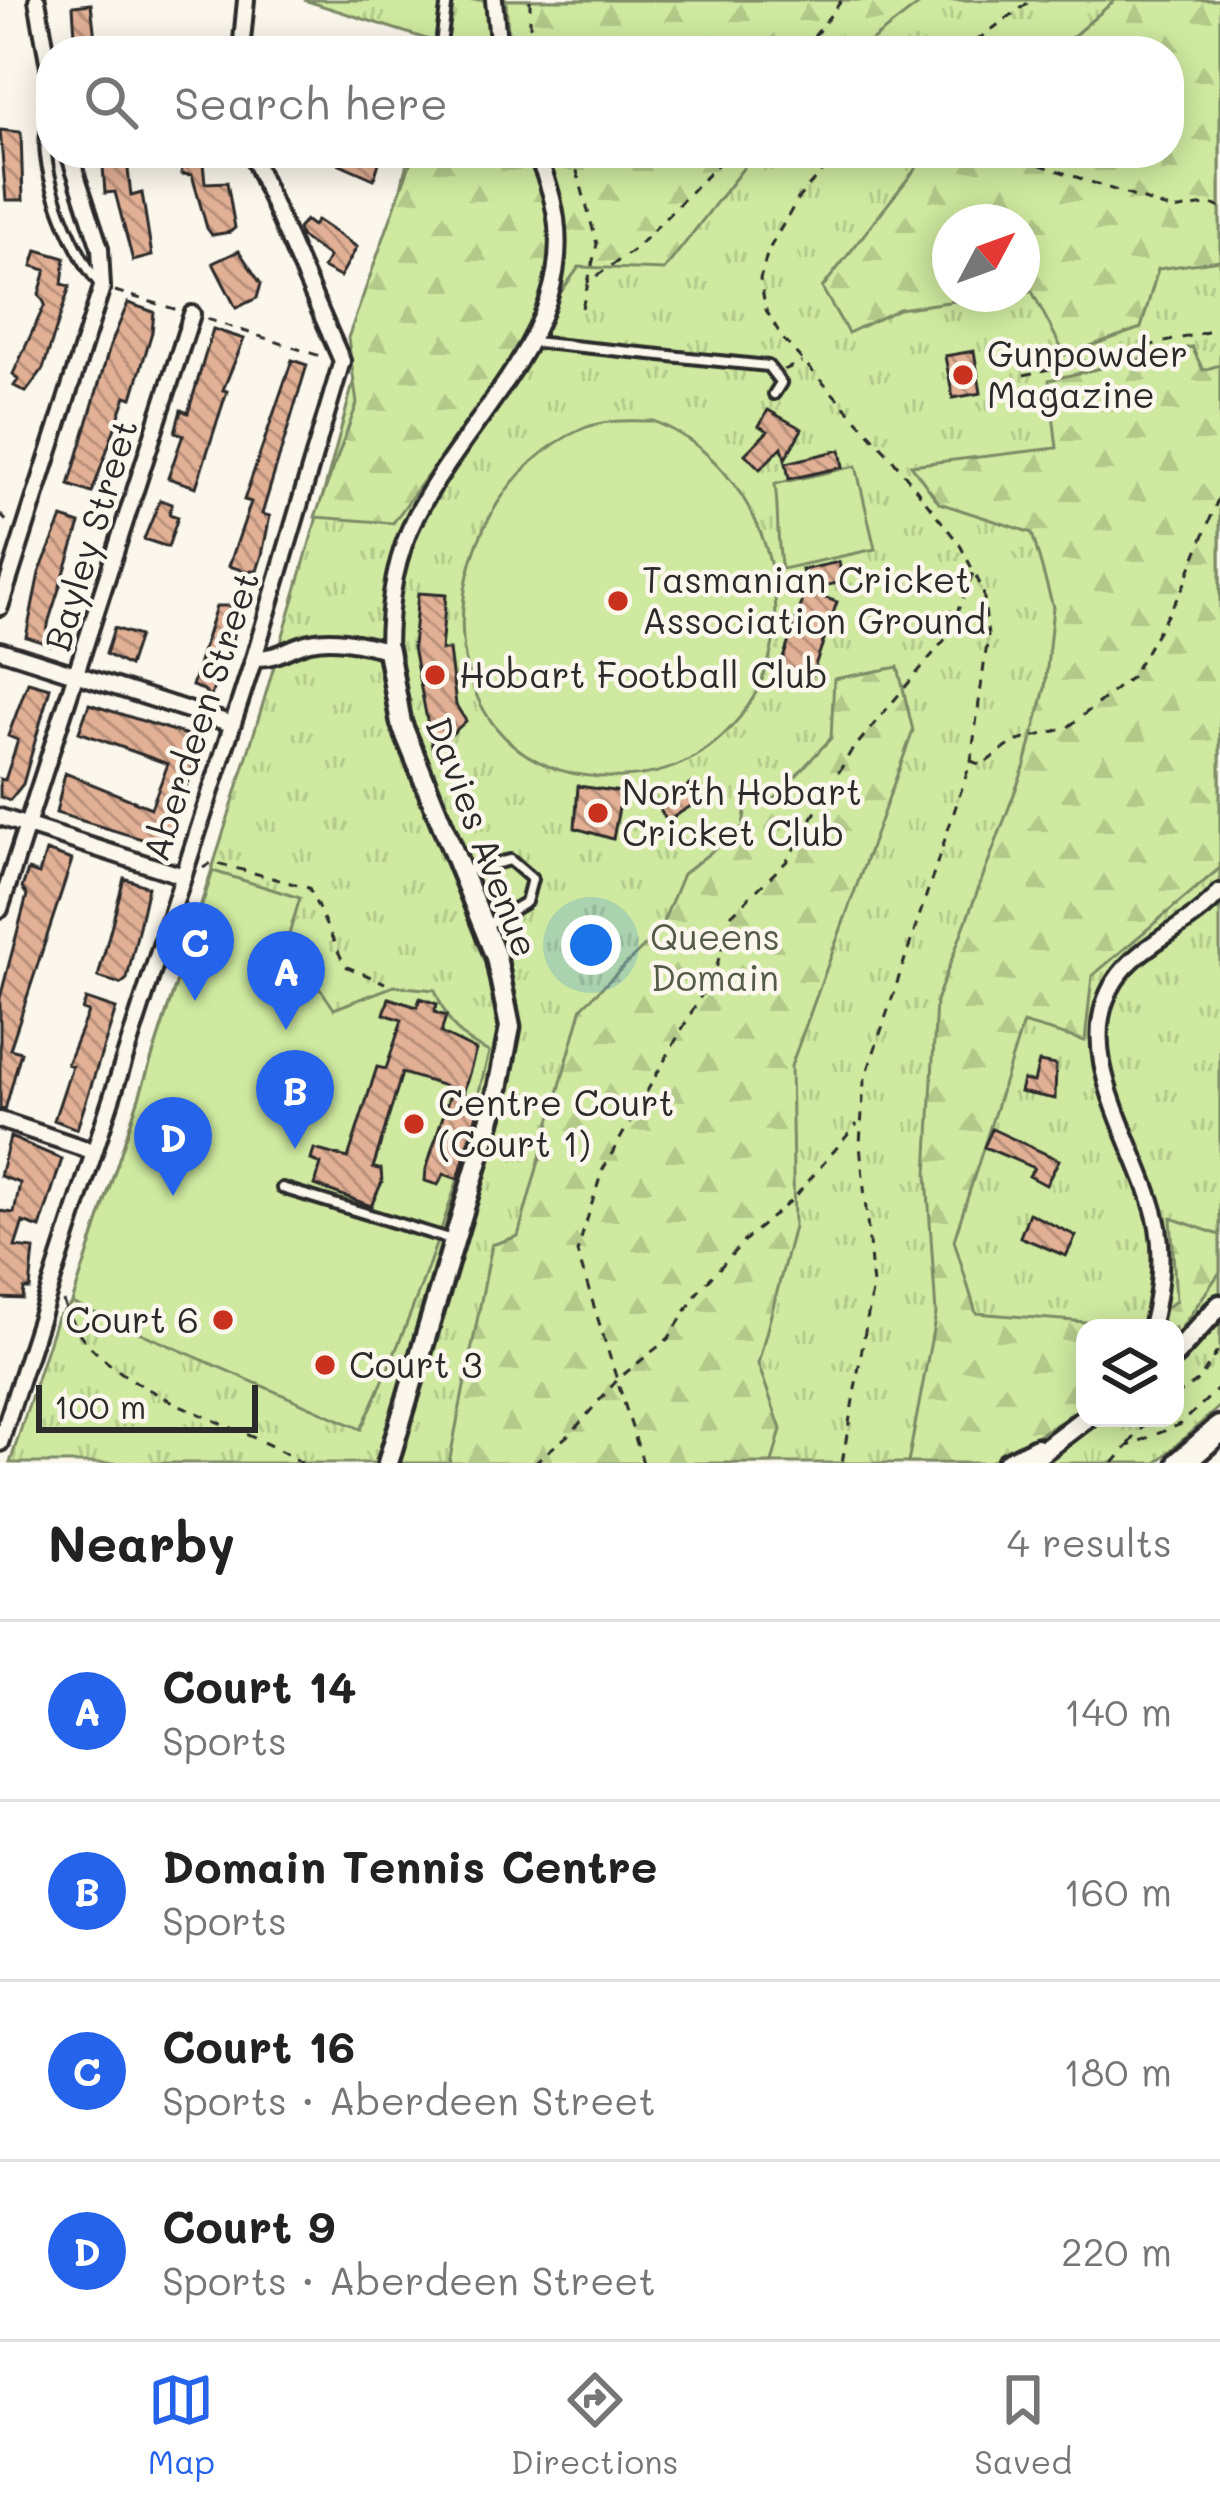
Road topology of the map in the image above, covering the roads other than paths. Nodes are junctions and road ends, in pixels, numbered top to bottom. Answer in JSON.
{"nodes":[{"id":1,"x":37,"y":0,"type":"edge"},
{"id":2,"x":246,"y":0,"type":"edge"},
{"id":3,"x":447,"y":0,"type":"edge"},
{"id":4,"x":494,"y":0,"type":"edge"},
{"id":5,"x":43,"y":36,"type":"edge"},
{"id":6,"x":242,"y":36,"type":"edge"},
{"id":7,"x":442,"y":36,"type":"edge"},
{"id":8,"x":498,"y":36,"type":"edge"},
{"id":9,"x":48,"y":168,"type":"edge"},
{"id":10,"x":73,"y":168,"type":"edge"},
{"id":11,"x":258,"y":168,"type":"edge"},
{"id":12,"x":541,"y":168,"type":"edge"},
{"id":13,"x":102,"y":287,"type":"junction"},
{"id":14,"x":192,"y":314,"type":"road end"},
{"id":15,"x":533,"y":343,"type":"junction"},
{"id":16,"x":774,"y":394,"type":"dead end"},
{"id":17,"x":0,"y":607,"type":"edge"},
{"id":18,"x":0,"y":650,"type":"edge"},
{"id":19,"x":388,"y":650,"type":"junction"},
{"id":20,"x":254,"y":658,"type":"junction"},
{"id":21,"x":78,"y":675,"type":"junction"},
{"id":22,"x":232,"y":724,"type":"junction"},
{"id":23,"x":0,"y":817,"type":"edge"},
{"id":24,"x":27,"y":825,"type":"junction"},
{"id":25,"x":462,"y":872,"type":"junction"},
{"id":26,"x":180,"y":875,"type":"junction"},
{"id":27,"x":1220,"y":892,"type":"edge"},
{"id":28,"x":0,"y":909,"type":"edge"},
{"id":29,"x":485,"y":926,"type":"junction"},
{"id":30,"x":0,"y":1120,"type":"edge"},
{"id":31,"x":92,"y":1151,"type":"junction"},
{"id":32,"x":282,"y":1188,"type":"dead end"},
{"id":33,"x":454,"y":1241,"type":"junction"},
{"id":34,"x":1220,"y":1305,"type":"edge"},
{"id":35,"x":1153,"y":1319,"type":"edge"},
{"id":36,"x":1184,"y":1344,"type":"edge"},
{"id":37,"x":1076,"y":1425,"type":"edge"},
{"id":38,"x":1220,"y":1429,"type":"edge"},
{"id":39,"x":1052,"y":1441,"type":"junction"},
{"id":40,"x":0,"y":1443,"type":"edge"},
{"id":41,"x":388,"y":1463,"type":"edge"},
{"id":42,"x":1006,"y":1463,"type":"edge"},
{"id":43,"x":1027,"y":1463,"type":"edge"},
{"id":44,"x":1181,"y":1463,"type":"edge"}],
"edges":[{"from":1,"to":5,"type":"street"},
{"from":2,"to":6,"type":"street"},
{"from":3,"to":7,"type":"lane"},
{"from":4,"to":8,"type":"street"},
{"from":9,"to":13,"type":"lane"},
{"from":10,"to":13,"type":"street"},
{"from":11,"to":20,"type":"street","name":"Aberdeen Street"},
{"from":12,"to":15,"type":"street"},
{"from":13,"to":17,"type":"street"},
{"from":14,"to":21,"type":"street","name":"Bayley Street"},
{"from":15,"to":16,"type":"lane"},
{"from":15,"to":19,"type":"street"},
{"from":18,"to":21,"type":"street"},
{"from":19,"to":20,"type":"street"},
{"from":19,"to":25,"type":"street","name":"Davies Avenue"},
{"from":20,"to":22,"type":"street","name":"Aberdeen Street"},
{"from":21,"to":22,"type":"street"},
{"from":21,"to":24,"type":"street","name":"Bayley Street"},
{"from":22,"to":26,"type":"street","name":"Aberdeen Street"},
{"from":23,"to":24,"type":"street"},
{"from":24,"to":26,"type":"street"},
{"from":24,"to":28,"type":"street","name":"Bayley Street"},
{"from":25,"to":29,"type":"street","name":"Davies Avenue"},
{"from":25,"to":29,"type":"lane"},
{"from":26,"to":31,"type":"street","name":"Aberdeen Street"},
{"from":27,"to":35,"type":"street"},
{"from":29,"to":33,"type":"street","name":"Davies Avenue"},
{"from":30,"to":31,"type":"street"},
{"from":31,"to":40,"type":"street","name":"Aberdeen Street"},
{"from":32,"to":33,"type":"lane"},
{"from":33,"to":41,"type":"street","name":"Davies Avenue"},
{"from":34,"to":36,"type":"street"},
{"from":37,"to":39,"type":"street"},
{"from":38,"to":44,"type":"highway"},
{"from":39,"to":42,"type":"street"},
{"from":39,"to":43,"type":"street"}]}
